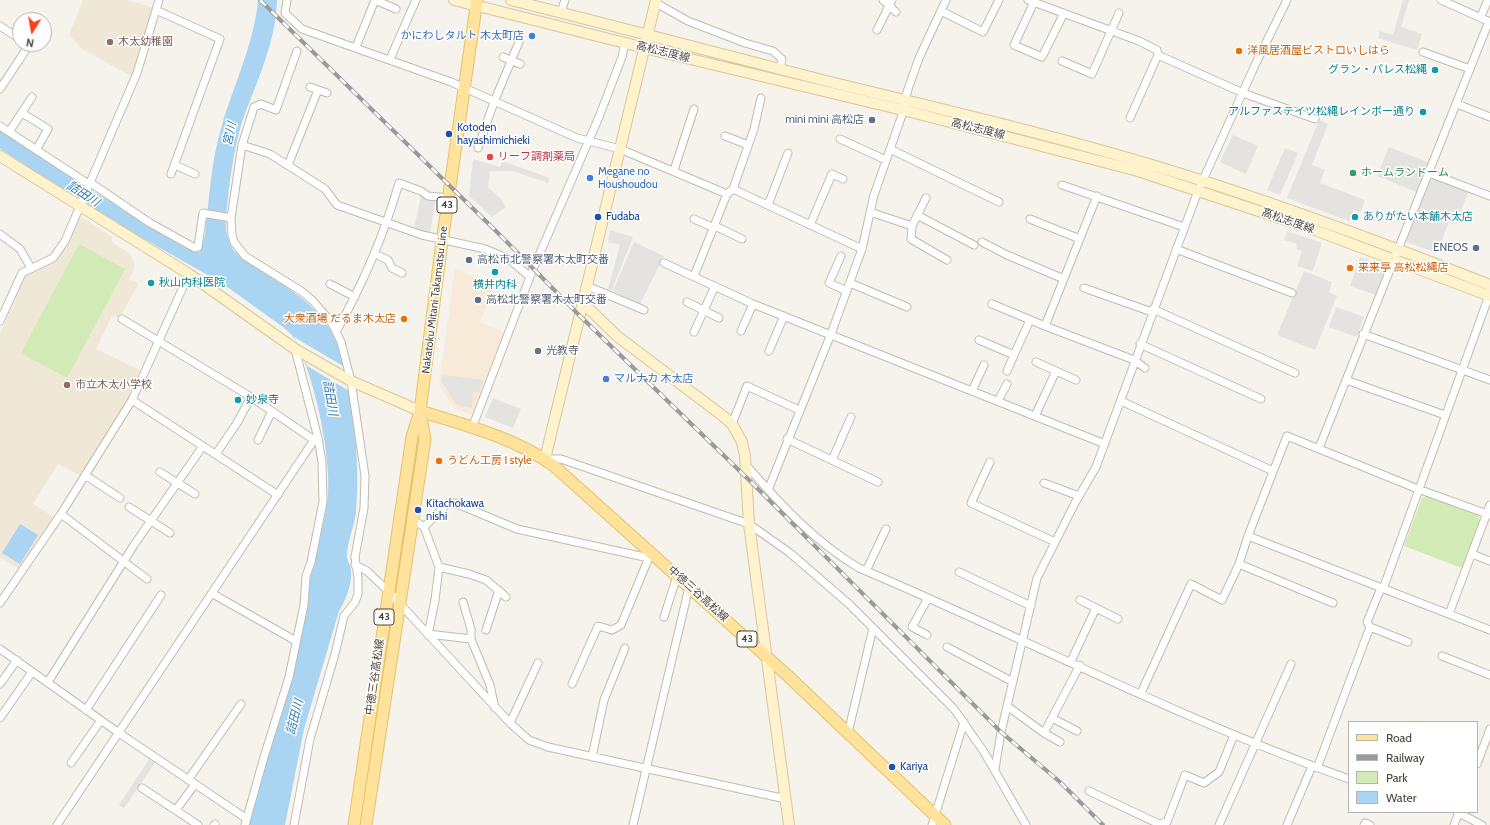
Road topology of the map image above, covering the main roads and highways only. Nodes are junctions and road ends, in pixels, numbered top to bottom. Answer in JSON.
{"nodes":[{"id":1,"x":454,"y":0,"type":"edge"},
{"id":2,"x":512,"y":0,"type":"edge"},
{"id":3,"x":656,"y":2,"type":"edge"},
{"id":4,"x":477,"y":3,"type":"edge"},
{"id":5,"x":648,"y":35,"type":"junction"},
{"id":6,"x":645,"y":48,"type":"junction"},
{"id":7,"x":904,"y":105,"type":"junction"},
{"id":8,"x":0,"y":156,"type":"edge"},
{"id":9,"x":1490,"y":285,"type":"edge"},
{"id":10,"x":1490,"y":295,"type":"edge"},
{"id":11,"x":584,"y":303,"type":"junction"},
{"id":12,"x":420,"y":411,"type":"junction"},
{"id":13,"x":544,"y":459,"type":"junction"},
{"id":14,"x":768,"y":659,"type":"junction"},
{"id":15,"x":934,"y":821,"type":"edge"},
{"id":16,"x":354,"y":825,"type":"edge"},
{"id":17,"x":366,"y":825,"type":"edge"},
{"id":18,"x":789,"y":825,"type":"edge"},
{"id":19,"x":945,"y":825,"type":"edge"}],
"edges":[{"from":1,"to":4,"type":"main road","name":"高松志度線"},
{"from":2,"to":5,"type":"main road","name":"高松志度線"},
{"from":3,"to":5,"type":"main road"},
{"from":4,"to":6,"type":"main road","name":"高松志度線"},
{"from":4,"to":12,"type":"main road","name":"Nakatoku Mitani Takamatsu Line","number":"43"},
{"from":5,"to":6,"type":"main road"},
{"from":5,"to":7,"type":"main road","name":"高松志度線"},
{"from":6,"to":7,"type":"main road","name":"高松志度線"},
{"from":6,"to":11,"type":"main road"},
{"from":7,"to":9,"type":"main road","name":"高松志度線"},
{"from":7,"to":10,"type":"main road","name":"高松志度線"},
{"from":8,"to":12,"type":"main road"},
{"from":11,"to":13,"type":"main road"},
{"from":11,"to":14,"type":"main road"},
{"from":12,"to":13,"type":"main road","name":"中徳三谷高松線","number":"43"},
{"from":12,"to":16,"type":"main road","name":"中徳三谷高松線","number":"43"},
{"from":12,"to":17,"type":"main road","name":"中徳三谷高松線","number":"43"},
{"from":13,"to":14,"type":"main road","name":"中徳三谷高松線","number":"43"},
{"from":14,"to":15,"type":"main road","name":"中徳三谷高松線","number":"43"},
{"from":14,"to":18,"type":"main road"},
{"from":15,"to":19,"type":"main road","name":"中徳三谷高松線","number":"43"}]}
